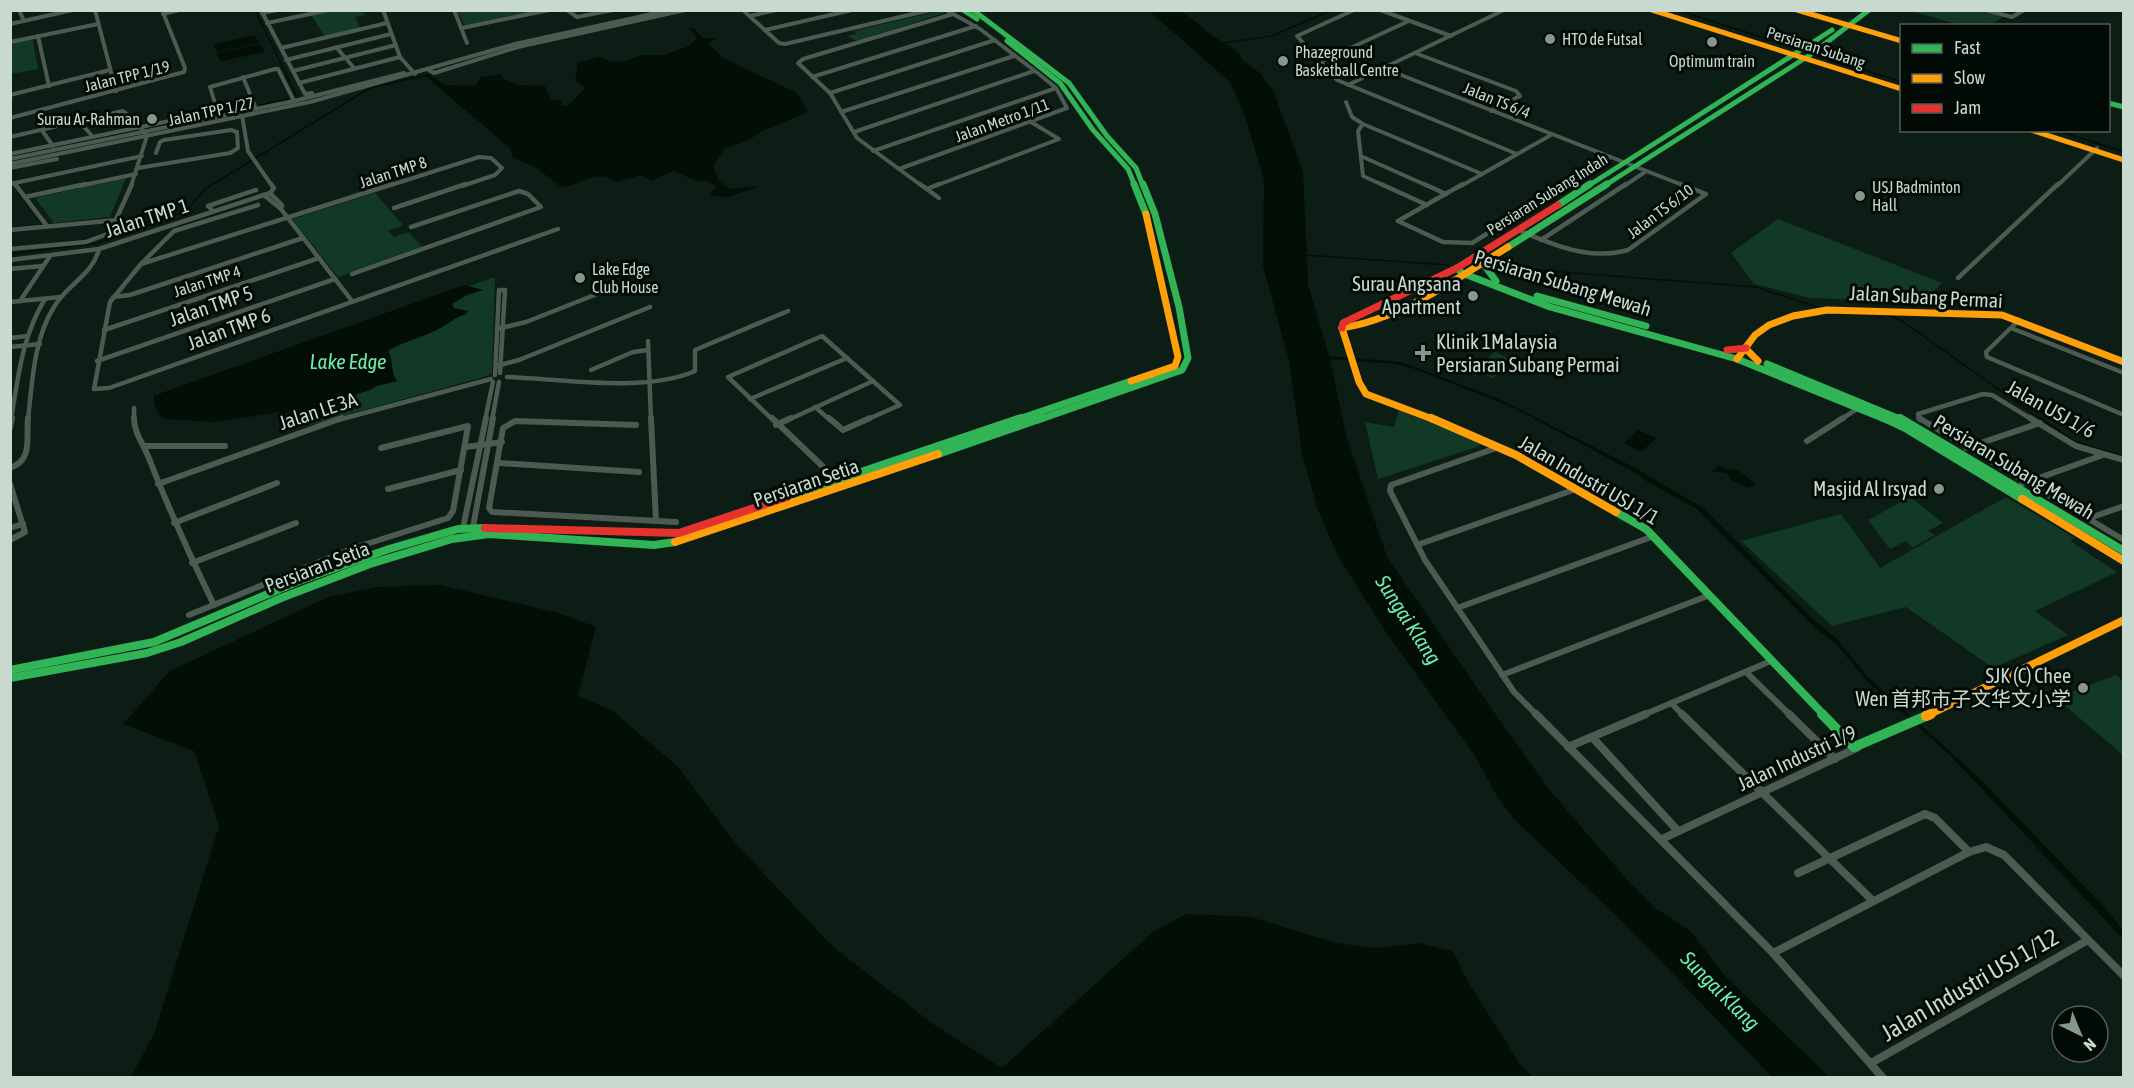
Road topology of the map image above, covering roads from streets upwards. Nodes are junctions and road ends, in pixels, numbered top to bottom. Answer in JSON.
{"nodes":[{"id":1,"x":19,"y":10,"type":"edge"},
{"id":2,"x":74,"y":10,"type":"edge"},
{"id":3,"x":95,"y":10,"type":"edge"},
{"id":4,"x":179,"y":10,"type":"edge"},
{"id":5,"x":277,"y":10,"type":"edge"},
{"id":6,"x":329,"y":10,"type":"edge"},
{"id":7,"x":383,"y":10,"type":"edge"},
{"id":8,"x":454,"y":10,"type":"edge"},
{"id":9,"x":549,"y":10,"type":"edge"},
{"id":10,"x":613,"y":10,"type":"edge"},
{"id":11,"x":655,"y":10,"type":"edge"},
{"id":12,"x":670,"y":10,"type":"edge"},
{"id":13,"x":685,"y":10,"type":"edge"},
{"id":14,"x":776,"y":10,"type":"edge"},
{"id":15,"x":852,"y":10,"type":"edge"},
{"id":16,"x":930,"y":10,"type":"edge"},
{"id":17,"x":973,"y":10,"type":"edge"},
{"id":18,"x":1354,"y":10,"type":"edge"},
{"id":19,"x":1380,"y":10,"type":"edge"},
{"id":20,"x":1504,"y":10,"type":"edge"},
{"id":21,"x":1652,"y":10,"type":"edge"},
{"id":22,"x":1661,"y":10,"type":"edge"},
{"id":23,"x":1797,"y":10,"type":"edge"},
{"id":24,"x":1869,"y":10,"type":"edge"},
{"id":25,"x":1985,"y":10,"type":"edge"},
{"id":26,"x":2024,"y":10,"type":"edge"},
{"id":27,"x":320,"y":11,"type":"edge"},
{"id":28,"x":959,"y":11,"type":"edge"},
{"id":29,"x":162,"y":12,"type":"edge"},
{"id":30,"x":262,"y":12,"type":"edge"},
{"id":31,"x":569,"y":12,"type":"edge"},
{"id":32,"x":745,"y":12,"type":"dead end"},
{"id":33,"x":949,"y":12,"type":"edge"},
{"id":34,"x":750,"y":16,"type":"junction"},
{"id":35,"x":1822,"y":18,"type":"junction"},
{"id":36,"x":24,"y":21,"type":"junction"},
{"id":37,"x":1409,"y":21,"type":"junction"},
{"id":38,"x":1846,"y":22,"type":"edge"},
{"id":39,"x":267,"y":23,"type":"junction"},
{"id":40,"x":387,"y":23,"type":"junction"},
{"id":41,"x":10,"y":24,"type":"edge"},
{"id":42,"x":98,"y":24,"type":"junction"},
{"id":43,"x":976,"y":26,"type":"junction"},
{"id":44,"x":462,"y":28,"type":"junction"},
{"id":45,"x":765,"y":30,"type":"junction"},
{"id":46,"x":1863,"y":30,"type":"junction"},
{"id":47,"x":343,"y":33,"type":"junction"},
{"id":48,"x":391,"y":34,"type":"junction"},
{"id":49,"x":38,"y":36,"type":"junction"},
{"id":50,"x":1451,"y":36,"type":"junction"},
{"id":51,"x":995,"y":40,"type":"junction"},
{"id":52,"x":1900,"y":40,"type":"edge"},
{"id":53,"x":10,"y":42,"type":"edge"},
{"id":54,"x":352,"y":43,"type":"junction"},
{"id":55,"x":467,"y":43,"type":"dead end"},
{"id":56,"x":396,"y":45,"type":"junction"},
{"id":57,"x":336,"y":47,"type":"junction"},
{"id":58,"x":281,"y":48,"type":"junction"},
{"id":59,"x":1415,"y":53,"type":"junction"},
{"id":60,"x":1805,"y":54,"type":"junction"},
{"id":61,"x":1014,"y":56,"type":"junction"},
{"id":62,"x":400,"y":57,"type":"junction"},
{"id":63,"x":345,"y":58,"type":"junction"},
{"id":64,"x":286,"y":60,"type":"junction"},
{"id":65,"x":1322,"y":61,"type":"junction"},
{"id":66,"x":354,"y":68,"type":"junction"},
{"id":67,"x":1383,"y":68,"type":"junction"},
{"id":68,"x":110,"y":70,"type":"junction"},
{"id":69,"x":429,"y":70,"type":"junction"},
{"id":70,"x":293,"y":71,"type":"junction"},
{"id":71,"x":1034,"y":71,"type":"junction"},
{"id":72,"x":413,"y":72,"type":"junction"},
{"id":73,"x":243,"y":77,"type":"junction"},
{"id":74,"x":812,"y":77,"type":"junction"},
{"id":75,"x":299,"y":83,"type":"junction"},
{"id":76,"x":348,"y":83,"type":"dead end"},
{"id":77,"x":1348,"y":85,"type":"junction"},
{"id":78,"x":49,"y":86,"type":"junction"},
{"id":79,"x":1900,"y":87,"type":"edge"},
{"id":80,"x":1056,"y":88,"type":"junction"},
{"id":81,"x":116,"y":91,"type":"junction"},
{"id":82,"x":830,"y":93,"type":"junction"},
{"id":83,"x":11,"y":94,"type":"edge"},
{"id":84,"x":294,"y":101,"type":"junction"},
{"id":85,"x":1346,"y":102,"type":"dead end"},
{"id":86,"x":256,"y":109,"type":"junction"},
{"id":87,"x":1491,"y":111,"type":"junction"},
{"id":88,"x":841,"y":112,"type":"junction"},
{"id":89,"x":219,"y":114,"type":"junction"},
{"id":90,"x":242,"y":114,"type":"junction"},
{"id":91,"x":10,"y":118,"type":"edge"},
{"id":92,"x":78,"y":120,"type":"junction"},
{"id":93,"x":1031,"y":122,"type":"junction"},
{"id":94,"x":1363,"y":124,"type":"junction"},
{"id":95,"x":141,"y":127,"type":"junction"},
{"id":96,"x":41,"y":129,"type":"junction"},
{"id":97,"x":854,"y":132,"type":"junction"},
{"id":98,"x":2038,"y":132,"type":"edge"},
{"id":99,"x":2046,"y":132,"type":"edge"},
{"id":100,"x":1551,"y":135,"type":"junction"},
{"id":101,"x":147,"y":136,"type":"junction"},
{"id":102,"x":10,"y":137,"type":"edge"},
{"id":103,"x":93,"y":137,"type":"junction"},
{"id":104,"x":53,"y":148,"type":"junction"},
{"id":105,"x":2096,"y":150,"type":"junction"},
{"id":106,"x":873,"y":151,"type":"junction"},
{"id":107,"x":156,"y":153,"type":"dead end"},
{"id":108,"x":10,"y":154,"type":"edge"},
{"id":109,"x":1517,"y":154,"type":"junction"},
{"id":110,"x":1602,"y":154,"type":"junction"},
{"id":111,"x":142,"y":156,"type":"junction"},
{"id":112,"x":1363,"y":157,"type":"junction"},
{"id":113,"x":1609,"y":158,"type":"junction"},
{"id":114,"x":2124,"y":158,"type":"edge"},
{"id":115,"x":10,"y":159,"type":"edge"},
{"id":116,"x":10,"y":164,"type":"edge"},
{"id":117,"x":1630,"y":165,"type":"junction"},
{"id":118,"x":10,"y":168,"type":"edge"},
{"id":119,"x":138,"y":168,"type":"junction"},
{"id":120,"x":899,"y":169,"type":"junction"},
{"id":121,"x":1645,"y":172,"type":"junction"},
{"id":122,"x":136,"y":174,"type":"junction"},
{"id":123,"x":1482,"y":174,"type":"junction"},
{"id":124,"x":1660,"y":176,"type":"junction"},
{"id":125,"x":12,"y":184,"type":"edge"},
{"id":126,"x":927,"y":189,"type":"junction"},
{"id":127,"x":256,"y":190,"type":"dead end"},
{"id":128,"x":270,"y":193,"type":"junction"},
{"id":129,"x":1446,"y":194,"type":"junction"},
{"id":130,"x":264,"y":195,"type":"junction"},
{"id":131,"x":25,"y":197,"type":"junction"},
{"id":132,"x":939,"y":198,"type":"dead end"},
{"id":133,"x":258,"y":205,"type":"dead end"},
{"id":134,"x":1427,"y":205,"type":"junction"},
{"id":135,"x":394,"y":208,"type":"dead end"},
{"id":136,"x":281,"y":209,"type":"junction"},
{"id":137,"x":213,"y":212,"type":"junction"},
{"id":138,"x":287,"y":218,"type":"junction"},
{"id":139,"x":118,"y":220,"type":"junction"},
{"id":140,"x":47,"y":226,"type":"junction"},
{"id":141,"x":411,"y":227,"type":"dead end"},
{"id":142,"x":558,"y":229,"type":"dead end"},
{"id":143,"x":10,"y":230,"type":"edge"},
{"id":144,"x":1518,"y":230,"type":"junction"},
{"id":145,"x":1529,"y":235,"type":"junction"},
{"id":146,"x":303,"y":238,"type":"junction"},
{"id":147,"x":1541,"y":240,"type":"junction"},
{"id":148,"x":10,"y":249,"type":"edge"},
{"id":149,"x":99,"y":249,"type":"junction"},
{"id":150,"x":50,"y":256,"type":"junction"},
{"id":151,"x":1492,"y":257,"type":"junction"},
{"id":152,"x":319,"y":258,"type":"junction"},
{"id":153,"x":10,"y":260,"type":"edge"},
{"id":154,"x":141,"y":264,"type":"junction"},
{"id":155,"x":42,"y":266,"type":"junction"},
{"id":156,"x":10,"y":269,"type":"edge"},
{"id":157,"x":1463,"y":270,"type":"junction"},
{"id":158,"x":352,"y":273,"type":"dead end"},
{"id":159,"x":1958,"y":278,"type":"dead end"},
{"id":160,"x":335,"y":279,"type":"junction"},
{"id":161,"x":625,"y":282,"type":"dead end"},
{"id":162,"x":1492,"y":282,"type":"junction"},
{"id":163,"x":1445,"y":285,"type":"junction"},
{"id":164,"x":61,"y":297,"type":"junction"},
{"id":165,"x":112,"y":297,"type":"junction"},
{"id":166,"x":45,"y":299,"type":"junction"},
{"id":167,"x":20,"y":301,"type":"junction"},
{"id":168,"x":352,"y":301,"type":"junction"},
{"id":169,"x":10,"y":302,"type":"edge"},
{"id":170,"x":650,"y":307,"type":"dead end"},
{"id":171,"x":788,"y":311,"type":"dead end"},
{"id":172,"x":2019,"y":320,"type":"junction"},
{"id":173,"x":500,"y":328,"type":"junction"},
{"id":174,"x":1342,"y":328,"type":"junction"},
{"id":175,"x":2011,"y":328,"type":"junction"},
{"id":176,"x":104,"y":330,"type":"junction"},
{"id":177,"x":27,"y":336,"type":"junction"},
{"id":178,"x":10,"y":338,"type":"edge"},
{"id":179,"x":648,"y":341,"type":"dead end"},
{"id":180,"x":40,"y":344,"type":"junction"},
{"id":181,"x":26,"y":345,"type":"junction"},
{"id":182,"x":10,"y":347,"type":"edge"},
{"id":183,"x":648,"y":350,"type":"junction"},
{"id":184,"x":1742,"y":352,"type":"junction"},
{"id":185,"x":847,"y":358,"type":"junction"},
{"id":186,"x":97,"y":361,"type":"junction"},
{"id":187,"x":2124,"y":362,"type":"edge"},
{"id":188,"x":498,"y":365,"type":"junction"},
{"id":189,"x":1180,"y":366,"type":"junction"},
{"id":190,"x":591,"y":370,"type":"dead end"},
{"id":191,"x":2124,"y":373,"type":"edge"},
{"id":192,"x":496,"y":378,"type":"junction"},
{"id":193,"x":650,"y":381,"type":"junction"},
{"id":194,"x":873,"y":381,"type":"junction"},
{"id":195,"x":750,"y":399,"type":"junction"},
{"id":196,"x":12,"y":403,"type":"edge"},
{"id":197,"x":1862,"y":404,"type":"junction"},
{"id":198,"x":134,"y":408,"type":"dead end"},
{"id":199,"x":815,"y":408,"type":"junction"},
{"id":200,"x":2124,"y":415,"type":"edge"},
{"id":201,"x":2040,"y":423,"type":"junction"},
{"id":202,"x":636,"y":424,"type":"dead end"},
{"id":203,"x":776,"y":425,"type":"junction"},
{"id":204,"x":10,"y":428,"type":"edge"},
{"id":205,"x":1807,"y":441,"type":"dead end"},
{"id":206,"x":502,"y":442,"type":"junction"},
{"id":207,"x":483,"y":444,"type":"junction"},
{"id":208,"x":144,"y":446,"type":"junction"},
{"id":209,"x":225,"y":446,"type":"dead end"},
{"id":210,"x":466,"y":447,"type":"junction"},
{"id":211,"x":1499,"y":447,"type":"junction"},
{"id":212,"x":381,"y":448,"type":"dead end"},
{"id":213,"x":1966,"y":448,"type":"junction"},
{"id":214,"x":2103,"y":454,"type":"junction"},
{"id":215,"x":2124,"y":460,"type":"edge"},
{"id":216,"x":499,"y":463,"type":"junction"},
{"id":217,"x":10,"y":468,"type":"edge"},
{"id":218,"x":461,"y":470,"type":"junction"},
{"id":219,"x":639,"y":472,"type":"dead end"},
{"id":220,"x":836,"y":479,"type":"junction"},
{"id":221,"x":276,"y":483,"type":"dead end"},
{"id":222,"x":2024,"y":483,"type":"junction"},
{"id":223,"x":10,"y":484,"type":"edge"},
{"id":224,"x":158,"y":484,"type":"junction"},
{"id":225,"x":388,"y":489,"type":"dead end"},
{"id":226,"x":842,"y":489,"type":"junction"},
{"id":227,"x":1576,"y":489,"type":"junction"},
{"id":228,"x":2012,"y":489,"type":"junction"},
{"id":229,"x":2124,"y":506,"type":"edge"},
{"id":230,"x":2087,"y":519,"type":"junction"},
{"id":231,"x":656,"y":521,"type":"junction"},
{"id":232,"x":676,"y":522,"type":"dead end"},
{"id":233,"x":296,"y":523,"type":"dead end"},
{"id":234,"x":22,"y":524,"type":"junction"},
{"id":235,"x":174,"y":524,"type":"junction"},
{"id":236,"x":473,"y":526,"type":"junction"},
{"id":237,"x":10,"y":528,"type":"edge"},
{"id":238,"x":463,"y":528,"type":"junction"},
{"id":239,"x":479,"y":535,"type":"junction"},
{"id":240,"x":1654,"y":536,"type":"junction"},
{"id":241,"x":452,"y":539,"type":"junction"},
{"id":242,"x":10,"y":540,"type":"edge"},
{"id":243,"x":2124,"y":540,"type":"edge"},
{"id":244,"x":1417,"y":545,"type":"junction"},
{"id":245,"x":2124,"y":551,"type":"edge"},
{"id":246,"x":2124,"y":561,"type":"edge"},
{"id":247,"x":192,"y":563,"type":"junction"},
{"id":248,"x":1710,"y":595,"type":"junction"},
{"id":249,"x":213,"y":605,"type":"junction"},
{"id":250,"x":1457,"y":608,"type":"junction"},
{"id":251,"x":189,"y":615,"type":"dead end"},
{"id":252,"x":2124,"y":620,"type":"edge"},
{"id":253,"x":1771,"y":661,"type":"junction"},
{"id":254,"x":10,"y":670,"type":"edge"},
{"id":255,"x":1746,"y":672,"type":"junction"},
{"id":256,"x":1502,"y":675,"type":"junction"},
{"id":257,"x":10,"y":678,"type":"edge"},
{"id":258,"x":1671,"y":703,"type":"junction"},
{"id":259,"x":1592,"y":737,"type":"junction"},
{"id":260,"x":1568,"y":747,"type":"junction"},
{"id":261,"x":1858,"y":747,"type":"junction"},
{"id":262,"x":1835,"y":759,"type":"junction"},
{"id":263,"x":1763,"y":792,"type":"junction"},
{"id":264,"x":1678,"y":831,"type":"junction"},
{"id":265,"x":1662,"y":838,"type":"junction"},
{"id":266,"x":1969,"y":852,"type":"junction"},
{"id":267,"x":1828,"y":859,"type":"junction"},
{"id":268,"x":1798,"y":873,"type":"dead end"},
{"id":269,"x":1873,"y":901,"type":"junction"},
{"id":270,"x":2088,"y":940,"type":"junction"},
{"id":271,"x":1773,"y":953,"type":"junction"},
{"id":272,"x":2124,"y":976,"type":"edge"},
{"id":273,"x":1871,"y":1063,"type":"junction"},
{"id":274,"x":1883,"y":1077,"type":"edge"}],
"edges":[{"from":1,"to":36,"type":"street"},
{"from":2,"to":36,"type":"street"},
{"from":3,"to":42,"type":"street"},
{"from":4,"to":29,"type":"street"},
{"from":5,"to":30,"type":"street"},
{"from":6,"to":27,"type":"street"},
{"from":7,"to":40,"type":"street"},
{"from":8,"to":44,"type":"street"},
{"from":9,"to":44,"type":"street"},
{"from":10,"to":31,"type":"street"},
{"from":11,"to":72,"type":"street"},
{"from":12,"to":69,"type":"street"},
{"from":13,"to":69,"type":"street"},
{"from":14,"to":34,"type":"street"},
{"from":15,"to":45,"type":"street"},
{"from":16,"to":45,"type":"street"},
{"from":17,"to":189,"type":"street"},
{"from":18,"to":65,"type":"street"},
{"from":19,"to":37,"type":"street"},
{"from":20,"to":50,"type":"street"},
{"from":21,"to":60,"type":"street","name":"Persiaran Subang"},
{"from":22,"to":60,"type":"street","name":"Persiaran Subang"},
{"from":23,"to":35,"type":"street"},
{"from":24,"to":38,"type":"street","name":"Persiaran Subang Indah"},
{"from":25,"to":26,"type":"street"},
{"from":27,"to":39,"type":"street"},
{"from":28,"to":33,"type":"street"},
{"from":28,"to":189,"type":"street"},
{"from":29,"to":81,"type":"street","name":"Jalan TPP 1/19"},
{"from":30,"to":39,"type":"street"},
{"from":32,"to":34,"type":"street"},
{"from":33,"to":43,"type":"street","name":"Jalan Metro 1/11"},
{"from":33,"to":74,"type":"street"},
{"from":34,"to":45,"type":"street"},
{"from":35,"to":38,"type":"street"},
{"from":35,"to":38,"type":"street"},
{"from":36,"to":41,"type":"street"},
{"from":37,"to":50,"type":"street"},
{"from":37,"to":65,"type":"street"},
{"from":38,"to":46,"type":"street"},
{"from":38,"to":46,"type":"street"},
{"from":38,"to":60,"type":"street","name":"Persiaran Subang Indah"},
{"from":39,"to":58,"type":"street"},
{"from":40,"to":47,"type":"street"},
{"from":40,"to":48,"type":"street"},
{"from":42,"to":49,"type":"street"},
{"from":42,"to":68,"type":"street"},
{"from":43,"to":51,"type":"street","name":"Jalan Metro 1/11"},
{"from":43,"to":74,"type":"street"},
{"from":44,"to":55,"type":"street"},
{"from":46,"to":52,"type":"street"},
{"from":47,"to":54,"type":"street"},
{"from":47,"to":58,"type":"street"},
{"from":48,"to":54,"type":"street"},
{"from":48,"to":56,"type":"street"},
{"from":49,"to":53,"type":"street"},
{"from":49,"to":78,"type":"street"},
{"from":50,"to":59,"type":"street"},
{"from":51,"to":61,"type":"street","name":"Jalan Metro 1/11"},
{"from":51,"to":82,"type":"street"},
{"from":54,"to":57,"type":"street"},
{"from":56,"to":62,"type":"street"},
{"from":56,"to":63,"type":"street"},
{"from":57,"to":63,"type":"street"},
{"from":57,"to":64,"type":"street"},
{"from":58,"to":64,"type":"street"},
{"from":59,"to":67,"type":"street"},
{"from":59,"to":87,"type":"street"},
{"from":60,"to":79,"type":"street","name":"Persiaran Subang"},
{"from":60,"to":117,"type":"street","name":"Persiaran Subang Indah"},
{"from":61,"to":71,"type":"street","name":"Jalan Metro 1/11"},
{"from":61,"to":88,"type":"street"},
{"from":62,"to":66,"type":"street"},
{"from":62,"to":72,"type":"street"},
{"from":63,"to":66,"type":"street"},
{"from":63,"to":70,"type":"street"},
{"from":64,"to":70,"type":"street"},
{"from":65,"to":77,"type":"street"},
{"from":66,"to":75,"type":"street"},
{"from":67,"to":77,"type":"street"},
{"from":67,"to":87,"type":"street","name":"Jalan TS 6/4"},
{"from":68,"to":78,"type":"street"},
{"from":68,"to":81,"type":"street"},
{"from":69,"to":72,"type":"street"},
{"from":70,"to":75,"type":"street"},
{"from":71,"to":80,"type":"street","name":"Jalan Metro 1/11"},
{"from":71,"to":97,"type":"street"},
{"from":72,"to":84,"type":"street","name":"Jalan TPP 1/27"},
{"from":72,"to":90,"type":"street","name":"Jalan TPP 1/27"},
{"from":73,"to":84,"type":"street"},
{"from":73,"to":86,"type":"street"},
{"from":73,"to":89,"type":"street"},
{"from":74,"to":82,"type":"street"},
{"from":75,"to":76,"type":"street"},
{"from":77,"to":109,"type":"street"},
{"from":78,"to":83,"type":"street"},
{"from":80,"to":93,"type":"street","name":"Jalan Metro 1/11"},
{"from":80,"to":106,"type":"street"},
{"from":81,"to":91,"type":"street","name":"Jalan TPP 1/19"},
{"from":82,"to":88,"type":"street"},
{"from":84,"to":86,"type":"street","name":"Jalan TPP 1/27"},
{"from":85,"to":94,"type":"street"},
{"from":86,"to":90,"type":"street","name":"Jalan TPP 1/27"},
{"from":87,"to":100,"type":"street","name":"Jalan TS 6/4"},
{"from":88,"to":97,"type":"street"},
{"from":89,"to":90,"type":"street","name":"Jalan TPP 1/27"},
{"from":89,"to":95,"type":"street"},
{"from":89,"to":101,"type":"street","name":"Jalan TPP 1/27"},
{"from":90,"to":101,"type":"street","name":"Jalan TPP 1/27"},
{"from":90,"to":128,"type":"street"},
{"from":92,"to":95,"type":"street"},
{"from":92,"to":96,"type":"street"},
{"from":92,"to":103,"type":"street"},
{"from":93,"to":120,"type":"street","name":"Jalan Metro 1/11"},
{"from":93,"to":126,"type":"street"},
{"from":94,"to":112,"type":"street"},
{"from":94,"to":123,"type":"street"},
{"from":95,"to":101,"type":"street"},
{"from":95,"to":103,"type":"street"},
{"from":96,"to":102,"type":"street"},
{"from":96,"to":104,"type":"street"},
{"from":97,"to":106,"type":"street"},
{"from":98,"to":105,"type":"street"},
{"from":99,"to":105,"type":"street"},
{"from":100,"to":109,"type":"street"},
{"from":100,"to":110,"type":"street","name":"Jalan TS 6/4"},
{"from":101,"to":104,"type":"street","name":"Jalan TPP 1/27"},
{"from":101,"to":111,"type":"street"},
{"from":101,"to":116,"type":"street","name":"Jalan TPP 1/27"},
{"from":101,"to":118,"type":"street","name":"Jalan TPP 1/27"},
{"from":103,"to":104,"type":"street"},
{"from":104,"to":108,"type":"street"},
{"from":104,"to":115,"type":"street","name":"Jalan TPP 1/27"},
{"from":105,"to":114,"type":"street"},
{"from":105,"to":159,"type":"street"},
{"from":106,"to":120,"type":"street"},
{"from":107,"to":119,"type":"street"},
{"from":109,"to":123,"type":"street"},
{"from":110,"to":113,"type":"street","name":"Jalan TS 6/4"},
{"from":110,"to":117,"type":"street","name":"Jalan TS 6/4"},
{"from":111,"to":119,"type":"street"},
{"from":111,"to":125,"type":"street"},
{"from":112,"to":129,"type":"street"},
{"from":112,"to":134,"type":"street"},
{"from":113,"to":117,"type":"street","name":"Jalan TS 6/4"},
{"from":113,"to":134,"type":"street"},
{"from":117,"to":121,"type":"street","name":"Jalan TS 6/10"},
{"from":117,"to":124,"type":"street","name":"Jalan TS 6/10"},
{"from":117,"to":144,"type":"street","name":"Persiaran Subang Indah"},
{"from":117,"to":145,"type":"street","name":"Persiaran Subang Indah"},
{"from":119,"to":122,"type":"street"},
{"from":120,"to":126,"type":"street"},
{"from":121,"to":124,"type":"street","name":"Jalan TS 6/10"},
{"from":121,"to":147,"type":"street"},
{"from":122,"to":131,"type":"street"},
{"from":122,"to":139,"type":"street"},
{"from":123,"to":129,"type":"street"},
{"from":124,"to":147,"type":"street","name":"Jalan TS 6/10"},
{"from":125,"to":131,"type":"street"},
{"from":126,"to":132,"type":"street"},
{"from":127,"to":137,"type":"street"},
{"from":128,"to":130,"type":"street","name":"Jalan TMP 1"},
{"from":128,"to":136,"type":"street"},
{"from":129,"to":134,"type":"street"},
{"from":130,"to":136,"type":"street"},
{"from":130,"to":137,"type":"street","name":"Jalan TMP 1"},
{"from":131,"to":140,"type":"street"},
{"from":133,"to":154,"type":"street"},
{"from":135,"to":138,"type":"street","name":"Jalan TMP 8"},
{"from":136,"to":138,"type":"street"},
{"from":137,"to":149,"type":"street","name":"Jalan TMP 1"},
{"from":138,"to":146,"type":"street"},
{"from":138,"to":154,"type":"street","name":"Jalan TMP 8"},
{"from":139,"to":140,"type":"street"},
{"from":139,"to":148,"type":"street"},
{"from":140,"to":143,"type":"street"},
{"from":141,"to":158,"type":"street"},
{"from":142,"to":168,"type":"street","name":"Jalan TMP 6"},
{"from":144,"to":145,"type":"street","name":"Jalan TS 6/10"},
{"from":144,"to":157,"type":"street","name":"Persiaran Subang Indah"},
{"from":145,"to":147,"type":"street","name":"Jalan TS 6/10"},
{"from":145,"to":151,"type":"street","name":"Persiaran Subang Indah"},
{"from":146,"to":152,"type":"street"},
{"from":146,"to":165,"type":"street"},
{"from":149,"to":150,"type":"street"},
{"from":149,"to":164,"type":"street","name":"Jalan TMP 1"},
{"from":150,"to":153,"type":"street"},
{"from":150,"to":155,"type":"street"},
{"from":151,"to":157,"type":"street","name":"Persiaran Subang Indah"},
{"from":151,"to":162,"type":"street"},
{"from":152,"to":160,"type":"street"},
{"from":152,"to":176,"type":"street","name":"Jalan TMP 4"},
{"from":154,"to":165,"type":"street"},
{"from":155,"to":156,"type":"street"},
{"from":155,"to":167,"type":"street"},
{"from":157,"to":162,"type":"street","name":"Persiaran Subang Mewah"},
{"from":157,"to":163,"type":"street","name":"Persiaran Subang Indah"},
{"from":157,"to":174,"type":"street","name":"Persiaran Subang Indah"},
{"from":160,"to":168,"type":"street"},
{"from":160,"to":186,"type":"street","name":"Jalan TMP 5"},
{"from":161,"to":173,"type":"street"},
{"from":162,"to":163,"type":"street"},
{"from":162,"to":184,"type":"street","name":"Persiaran Subang Mewah"},
{"from":162,"to":184,"type":"street","name":"Persiaran Subang Mewah"},
{"from":163,"to":174,"type":"street","name":"Persiaran Subang Indah"},
{"from":164,"to":166,"type":"street"},
{"from":164,"to":180,"type":"street","name":"Jalan TMP 1"},
{"from":165,"to":176,"type":"street"},
{"from":166,"to":167,"type":"street"},
{"from":166,"to":177,"type":"street"},
{"from":167,"to":169,"type":"street"},
{"from":168,"to":186,"type":"street","name":"Jalan TMP 6"},
{"from":170,"to":188,"type":"street"},
{"from":171,"to":193,"type":"street"},
{"from":172,"to":175,"type":"street"},
{"from":172,"to":184,"type":"street","name":"Jalan Subang Permai"},
{"from":172,"to":187,"type":"street","name":"Jalan Subang Permai"},
{"from":173,"to":173,"type":"street"},
{"from":173,"to":188,"type":"street"},
{"from":174,"to":211,"type":"street","name":"Jalan Industri USJ 1/1"},
{"from":175,"to":191,"type":"street"},
{"from":175,"to":200,"type":"street"},
{"from":176,"to":186,"type":"street"},
{"from":177,"to":178,"type":"street"},
{"from":177,"to":181,"type":"street"},
{"from":179,"to":183,"type":"street"},
{"from":180,"to":181,"type":"street"},
{"from":180,"to":217,"type":"street","name":"Jalan TMP 1"},
{"from":181,"to":182,"type":"street"},
{"from":181,"to":196,"type":"street"},
{"from":183,"to":190,"type":"street"},
{"from":183,"to":193,"type":"street"},
{"from":184,"to":197,"type":"street","name":"Persiaran Subang Mewah"},
{"from":184,"to":197,"type":"street","name":"Persiaran Subang Mewah"},
{"from":185,"to":194,"type":"street"},
{"from":185,"to":195,"type":"street"},
{"from":185,"to":195,"type":"street"},
{"from":188,"to":192,"type":"street"},
{"from":189,"to":220,"type":"street","name":"Persiaran Setia"},
{"from":189,"to":226,"type":"street","name":"Persiaran Setia"},
{"from":192,"to":193,"type":"street"},
{"from":192,"to":207,"type":"street"},
{"from":192,"to":224,"type":"street","name":"Jalan LE 3A"},
{"from":193,"to":231,"type":"street"},
{"from":194,"to":199,"type":"street"},
{"from":194,"to":199,"type":"street"},
{"from":195,"to":203,"type":"street"},
{"from":196,"to":204,"type":"street"},
{"from":197,"to":205,"type":"street"},
{"from":197,"to":228,"type":"street","name":"Persiaran Subang Mewah"},
{"from":198,"to":208,"type":"street"},
{"from":199,"to":203,"type":"street"},
{"from":201,"to":213,"type":"street"},
{"from":201,"to":213,"type":"street","name":"Jalan USJ 1/6"},
{"from":201,"to":214,"type":"street","name":"Jalan USJ 1/6"},
{"from":202,"to":206,"type":"street"},
{"from":203,"to":220,"type":"street"},
{"from":206,"to":207,"type":"street"},
{"from":206,"to":216,"type":"street"},
{"from":207,"to":210,"type":"street"},
{"from":207,"to":236,"type":"street"},
{"from":207,"to":238,"type":"street"},
{"from":208,"to":209,"type":"street"},
{"from":208,"to":224,"type":"street"},
{"from":210,"to":212,"type":"street"},
{"from":210,"to":218,"type":"street"},
{"from":211,"to":227,"type":"street","name":"Jalan Industri USJ 1/1"},
{"from":211,"to":244,"type":"street"},
{"from":213,"to":222,"type":"street","name":"Jalan USJ 1/6"},
{"from":214,"to":215,"type":"street","name":"Jalan USJ 1/6"},
{"from":214,"to":222,"type":"street"},
{"from":216,"to":219,"type":"street"},
{"from":216,"to":231,"type":"street"},
{"from":218,"to":225,"type":"street"},
{"from":218,"to":249,"type":"street"},
{"from":220,"to":226,"type":"street"},
{"from":220,"to":236,"type":"street","name":"Persiaran Setia"},
{"from":221,"to":235,"type":"street"},
{"from":222,"to":228,"type":"street"},
{"from":222,"to":230,"type":"street","name":"Jalan USJ 1/6"},
{"from":223,"to":234,"type":"street"},
{"from":224,"to":235,"type":"street"},
{"from":226,"to":239,"type":"street","name":"Persiaran Setia"},
{"from":227,"to":240,"type":"street","name":"Jalan Industri USJ 1/1"},
{"from":227,"to":244,"type":"street"},
{"from":228,"to":245,"type":"street","name":"Persiaran Subang Mewah"},
{"from":228,"to":246,"type":"street","name":"Persiaran Subang Mewah"},
{"from":229,"to":230,"type":"street"},
{"from":230,"to":243,"type":"street","name":"Jalan USJ 1/6"},
{"from":231,"to":232,"type":"street"},
{"from":233,"to":247,"type":"street"},
{"from":234,"to":237,"type":"street"},
{"from":234,"to":242,"type":"street"},
{"from":235,"to":247,"type":"street"},
{"from":236,"to":238,"type":"street","name":"Persiaran Setia"},
{"from":236,"to":239,"type":"street"},
{"from":238,"to":241,"type":"street"},
{"from":238,"to":254,"type":"street","name":"Persiaran Setia"},
{"from":239,"to":241,"type":"street","name":"Persiaran Setia"},
{"from":240,"to":248,"type":"street","name":"Jalan Industri USJ 1/1"},
{"from":240,"to":250,"type":"street"},
{"from":241,"to":257,"type":"street","name":"Persiaran Setia"},
{"from":244,"to":250,"type":"street"},
{"from":247,"to":249,"type":"street"},
{"from":248,"to":253,"type":"street","name":"Jalan Industri USJ 1/1"},
{"from":248,"to":256,"type":"street"},
{"from":249,"to":251,"type":"street"},
{"from":250,"to":256,"type":"street"},
{"from":252,"to":261,"type":"street","name":"Jalan Industri 1/9"},
{"from":253,"to":255,"type":"street"},
{"from":253,"to":261,"type":"street","name":"Jalan Industri USJ 1/1"},
{"from":255,"to":258,"type":"street"},
{"from":255,"to":262,"type":"street"},
{"from":256,"to":260,"type":"street"},
{"from":258,"to":259,"type":"street"},
{"from":258,"to":263,"type":"street"},
{"from":259,"to":260,"type":"street"},
{"from":259,"to":264,"type":"street"},
{"from":260,"to":265,"type":"street"},
{"from":261,"to":262,"type":"street","name":"Jalan Industri 1/9"},
{"from":262,"to":263,"type":"street","name":"Jalan Industri 1/9"},
{"from":263,"to":264,"type":"street","name":"Jalan Industri 1/9"},
{"from":263,"to":267,"type":"street"},
{"from":264,"to":265,"type":"street","name":"Jalan Industri 1/9"},
{"from":265,"to":271,"type":"street"},
{"from":266,"to":267,"type":"street"},
{"from":266,"to":269,"type":"street"},
{"from":266,"to":270,"type":"street"},
{"from":267,"to":268,"type":"street"},
{"from":267,"to":269,"type":"street"},
{"from":269,"to":271,"type":"street"},
{"from":270,"to":272,"type":"street"},
{"from":270,"to":273,"type":"street","name":"Jalan Industri USJ 1/12"},
{"from":271,"to":273,"type":"street"},
{"from":273,"to":274,"type":"street"}]}
